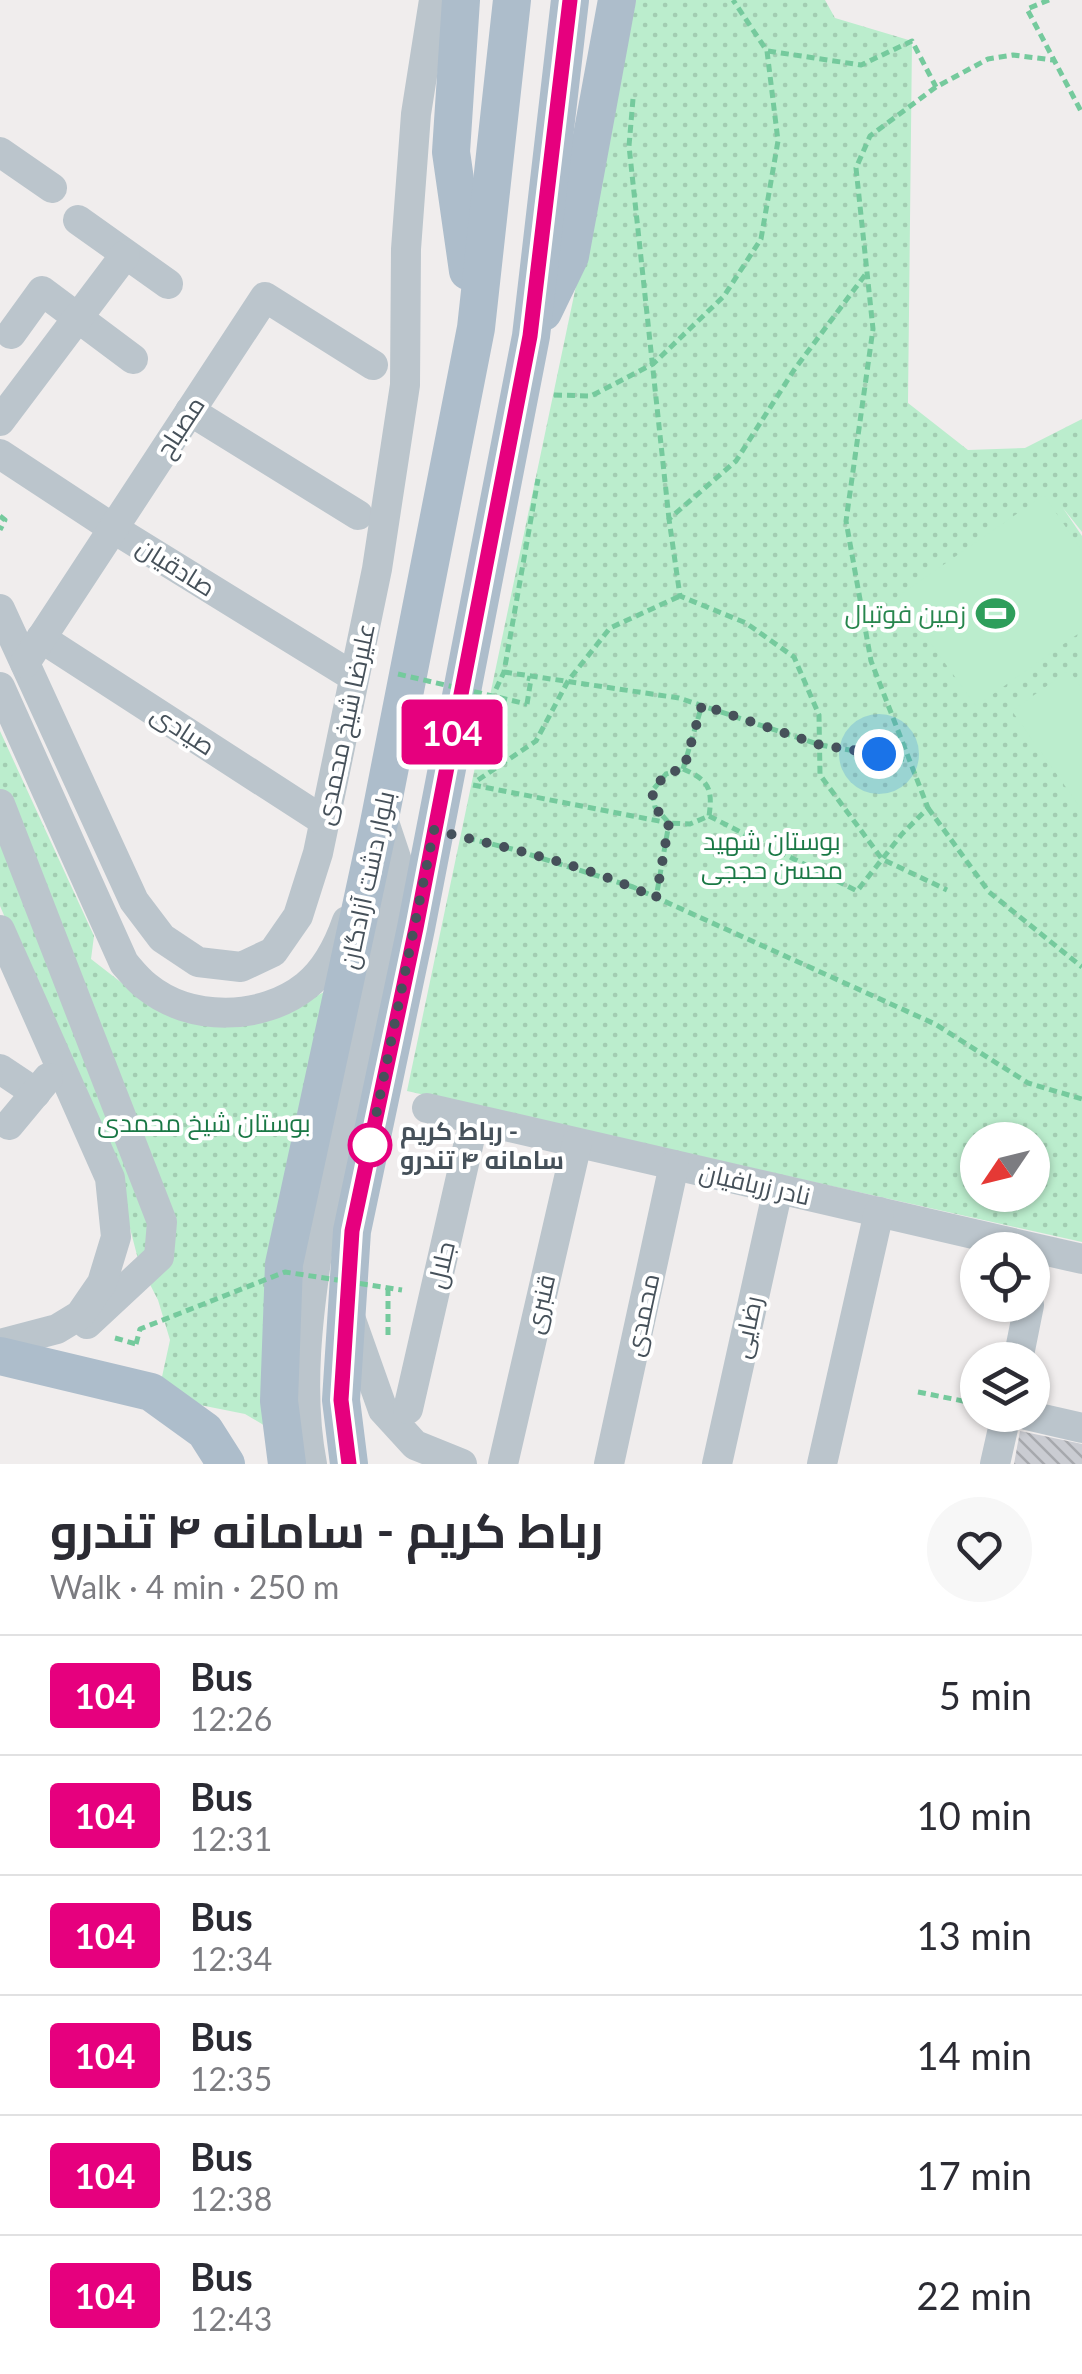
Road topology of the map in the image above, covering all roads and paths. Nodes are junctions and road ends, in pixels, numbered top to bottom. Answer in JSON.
{"nodes":[{"id":1,"x":434,"y":0,"type":"edge"},
{"id":2,"x":460,"y":0,"type":"edge"},
{"id":3,"x":512,"y":0,"type":"edge"},
{"id":4,"x":570,"y":0,"type":"edge"},
{"id":5,"x":617,"y":0,"type":"edge"},
{"id":6,"x":732,"y":0,"type":"edge"},
{"id":7,"x":1049,"y":0,"type":"edge"},
{"id":8,"x":767,"y":51,"type":"junction"},
{"id":9,"x":1053,"y":60,"type":"junction"},
{"id":10,"x":936,"y":87,"type":"junction"},
{"id":11,"x":634,"y":91,"type":"dead end"},
{"id":12,"x":1082,"y":113,"type":"edge"},
{"id":13,"x":0,"y":152,"type":"edge"},
{"id":14,"x":52,"y":188,"type":"dead end"},
{"id":15,"x":78,"y":220,"type":"dead end"},
{"id":16,"x":125,"y":255,"type":"junction"},
{"id":17,"x":867,"y":273,"type":"junction"},
{"id":18,"x":168,"y":284,"type":"dead end"},
{"id":19,"x":78,"y":317,"type":"junction"},
{"id":20,"x":476,"y":328,"type":"junction"},
{"id":21,"x":11,"y":334,"type":"dead end"},
{"id":22,"x":530,"y":336,"type":"junction"},
{"id":23,"x":133,"y":358,"type":"dead end"},
{"id":24,"x":654,"y":364,"type":"junction"},
{"id":25,"x":373,"y":365,"type":"dead end"},
{"id":26,"x":190,"y":411,"type":"junction"},
{"id":27,"x":550,"y":411,"type":"dead end"},
{"id":28,"x":0,"y":421,"type":"edge"},
{"id":29,"x":0,"y":454,"type":"edge"},
{"id":30,"x":540,"y":467,"type":"dead end"},
{"id":31,"x":358,"y":514,"type":"dead end"},
{"id":32,"x":0,"y":516,"type":"edge"},
{"id":33,"x":669,"y":519,"type":"junction"},
{"id":34,"x":114,"y":529,"type":"junction"},
{"id":35,"x":0,"y":530,"type":"edge"},
{"id":36,"x":680,"y":596,"type":"junction"},
{"id":37,"x":0,"y":609,"type":"edge"},
{"id":38,"x":33,"y":650,"type":"junction"},
{"id":39,"x":504,"y":672,"type":"junction"},
{"id":40,"x":398,"y":674,"type":"dead end"},
{"id":41,"x":354,"y":676,"type":"junction"},
{"id":42,"x":531,"y":679,"type":"dead end"},
{"id":43,"x":568,"y":682,"type":"junction"},
{"id":44,"x":0,"y":688,"type":"edge"},
{"id":45,"x":702,"y":705,"type":"junction"},
{"id":46,"x":488,"y":706,"type":"dead end"},
{"id":47,"x":820,"y":745,"type":"junction"},
{"id":48,"x":909,"y":760,"type":"junction"},
{"id":49,"x":684,"y":768,"type":"junction"},
{"id":50,"x":475,"y":769,"type":"dead end"},
{"id":51,"x":472,"y":785,"type":"junction"},
{"id":52,"x":0,"y":804,"type":"edge"},
{"id":53,"x":928,"y":808,"type":"junction"},
{"id":54,"x":709,"y":816,"type":"junction"},
{"id":55,"x":379,"y":820,"type":"junction"},
{"id":56,"x":324,"y":821,"type":"junction"},
{"id":57,"x":669,"y":823,"type":"junction"},
{"id":58,"x":434,"y":830,"type":"junction"},
{"id":59,"x":882,"y":859,"type":"junction"},
{"id":60,"x":947,"y":890,"type":"dead end"},
{"id":61,"x":656,"y":898,"type":"junction"},
{"id":62,"x":0,"y":930,"type":"edge"},
{"id":63,"x":1082,"y":967,"type":"edge"},
{"id":64,"x":0,"y":1069,"type":"edge"},
{"id":65,"x":1082,"y":1100,"type":"edge"},
{"id":66,"x":428,"y":1108,"type":"dead end"},
{"id":67,"x":474,"y":1120,"type":"junction"},
{"id":68,"x":8,"y":1124,"type":"dead end"},
{"id":69,"x":577,"y":1143,"type":"junction"},
{"id":70,"x":674,"y":1165,"type":"junction"},
{"id":71,"x":778,"y":1189,"type":"junction"},
{"id":72,"x":879,"y":1212,"type":"junction"},
{"id":73,"x":1082,"y":1259,"type":"edge"},
{"id":74,"x":388,"y":1288,"type":"junction"},
{"id":75,"x":402,"y":1290,"type":"dead end"},
{"id":76,"x":346,"y":1305,"type":"junction"},
{"id":77,"x":87,"y":1324,"type":"dead end"},
{"id":78,"x":0,"y":1344,"type":"edge"},
{"id":79,"x":136,"y":1344,"type":"dead end"},
{"id":80,"x":388,"y":1350,"type":"dead end"},
{"id":81,"x":0,"y":1356,"type":"edge"},
{"id":82,"x":918,"y":1392,"type":"dead end"},
{"id":83,"x":960,"y":1400,"type":"edge"},
{"id":84,"x":408,"y":1410,"type":"dead end"},
{"id":85,"x":1050,"y":1421,"type":"edge"},
{"id":86,"x":1082,"y":1428,"type":"edge"},
{"id":87,"x":1003,"y":1432,"type":"edge"},
{"id":88,"x":226,"y":1464,"type":"edge"},
{"id":89,"x":287,"y":1464,"type":"edge"},
{"id":90,"x":312,"y":1464,"type":"edge"},
{"id":91,"x":349,"y":1464,"type":"edge"},
{"id":92,"x":462,"y":1464,"type":"edge"},
{"id":93,"x":504,"y":1464,"type":"edge"},
{"id":94,"x":609,"y":1464,"type":"edge"},
{"id":95,"x":717,"y":1464,"type":"edge"},
{"id":96,"x":822,"y":1464,"type":"edge"},
{"id":97,"x":996,"y":1464,"type":"edge"}],
"edges":[{"from":1,"to":41,"type":"street","name":"علیرضا شیخ محمدی"},
{"from":2,"to":20,"type":"main road"},
{"from":3,"to":20,"type":"main road","name":"بلوار دشت آزادگان"},
{"from":4,"to":22,"type":"main road"},
{"from":5,"to":22,"type":"main road"},
{"from":6,"to":8,"type":"path"},
{"from":7,"to":9,"type":"path"},
{"from":8,"to":10,"type":"path"},
{"from":8,"to":24,"type":"path"},
{"from":9,"to":10,"type":"path"},
{"from":9,"to":12,"type":"path"},
{"from":10,"to":17,"type":"path"},
{"from":11,"to":24,"type":"path"},
{"from":13,"to":14,"type":"street"},
{"from":15,"to":16,"type":"street"},
{"from":16,"to":18,"type":"street"},
{"from":16,"to":19,"type":"street"},
{"from":17,"to":33,"type":"path"},
{"from":17,"to":48,"type":"path"},
{"from":19,"to":21,"type":"street"},
{"from":19,"to":23,"type":"street"},
{"from":19,"to":28,"type":"street"},
{"from":20,"to":55,"type":"main road","name":"بلوار دشت آزادگان"},
{"from":22,"to":58,"type":"main road"},
{"from":24,"to":27,"type":"path"},
{"from":24,"to":33,"type":"path"},
{"from":25,"to":26,"type":"street","name":"مصباح"},
{"from":26,"to":31,"type":"street"},
{"from":26,"to":34,"type":"street","name":"مصباح"},
{"from":29,"to":34,"type":"street","name":"صادقیان"},
{"from":30,"to":39,"type":"path"},
{"from":32,"to":35,"type":"path"},
{"from":33,"to":36,"type":"path"},
{"from":34,"to":38,"type":"street","name":"مصباح"},
{"from":34,"to":41,"type":"street","name":"صادقیان"},
{"from":36,"to":43,"type":"path"},
{"from":36,"to":47,"type":"path"},
{"from":37,"to":38,"type":"street","name":"علیرضا شیخ محمدی"},
{"from":38,"to":56,"type":"street","name":"صیادی"},
{"from":38,"to":56,"type":"street","name":"علیرضا شیخ محمدی"},
{"from":39,"to":43,"type":"path"},
{"from":39,"to":46,"type":"path"},
{"from":40,"to":42,"type":"path","bridge":true},
{"from":41,"to":56,"type":"street","name":"علیرضا شیخ محمدی"},
{"from":43,"to":45,"type":"path"},
{"from":43,"to":51,"type":"path"},
{"from":44,"to":55,"type":"street"},
{"from":45,"to":47,"type":"path"},
{"from":45,"to":49,"type":"path"},
{"from":47,"to":48,"type":"path"},
{"from":47,"to":59,"type":"path"},
{"from":48,"to":53,"type":"path"},
{"from":49,"to":54,"type":"path"},
{"from":49,"to":57,"type":"path"},
{"from":50,"to":51,"type":"path"},
{"from":51,"to":57,"type":"path"},
{"from":52,"to":77,"type":"street"},
{"from":53,"to":59,"type":"path"},
{"from":53,"to":63,"type":"path"},
{"from":54,"to":57,"type":"path"},
{"from":54,"to":59,"type":"path"},
{"from":55,"to":89,"type":"main road","name":"بلوار دشت آزادگان"},
{"from":55,"to":90,"type":"street"},
{"from":57,"to":61,"type":"path"},
{"from":58,"to":61,"type":"path"},
{"from":58,"to":76,"type":"main road"},
{"from":59,"to":60,"type":"path"},
{"from":61,"to":65,"type":"path"},
{"from":62,"to":78,"type":"street"},
{"from":64,"to":68,"type":"street"},
{"from":66,"to":67,"type":"street","name":"نادر زربافیان"},
{"from":67,"to":69,"type":"street","name":"نادر زربافیان"},
{"from":67,"to":84,"type":"street","name":"جلال"},
{"from":69,"to":70,"type":"street","name":"نادر زربافیان"},
{"from":69,"to":93,"type":"street","name":"قنبری"},
{"from":70,"to":71,"type":"street","name":"نادر زربافیان"},
{"from":70,"to":94,"type":"street","name":"محمدی"},
{"from":71,"to":72,"type":"street","name":"نادر زربافیان"},
{"from":71,"to":95,"type":"street","name":"رضایی"},
{"from":72,"to":73,"type":"street","name":"نادر زربافیان"},
{"from":72,"to":96,"type":"street"},
{"from":74,"to":75,"type":"path","bridge":true},
{"from":74,"to":79,"type":"path","bridge":true},
{"from":74,"to":80,"type":"path"},
{"from":76,"to":91,"type":"main road"},
{"from":76,"to":92,"type":"street"},
{"from":81,"to":88,"type":"main road"},
{"from":82,"to":83,"type":"path"},
{"from":85,"to":86,"type":"street"},
{"from":87,"to":97,"type":"street"}]}
